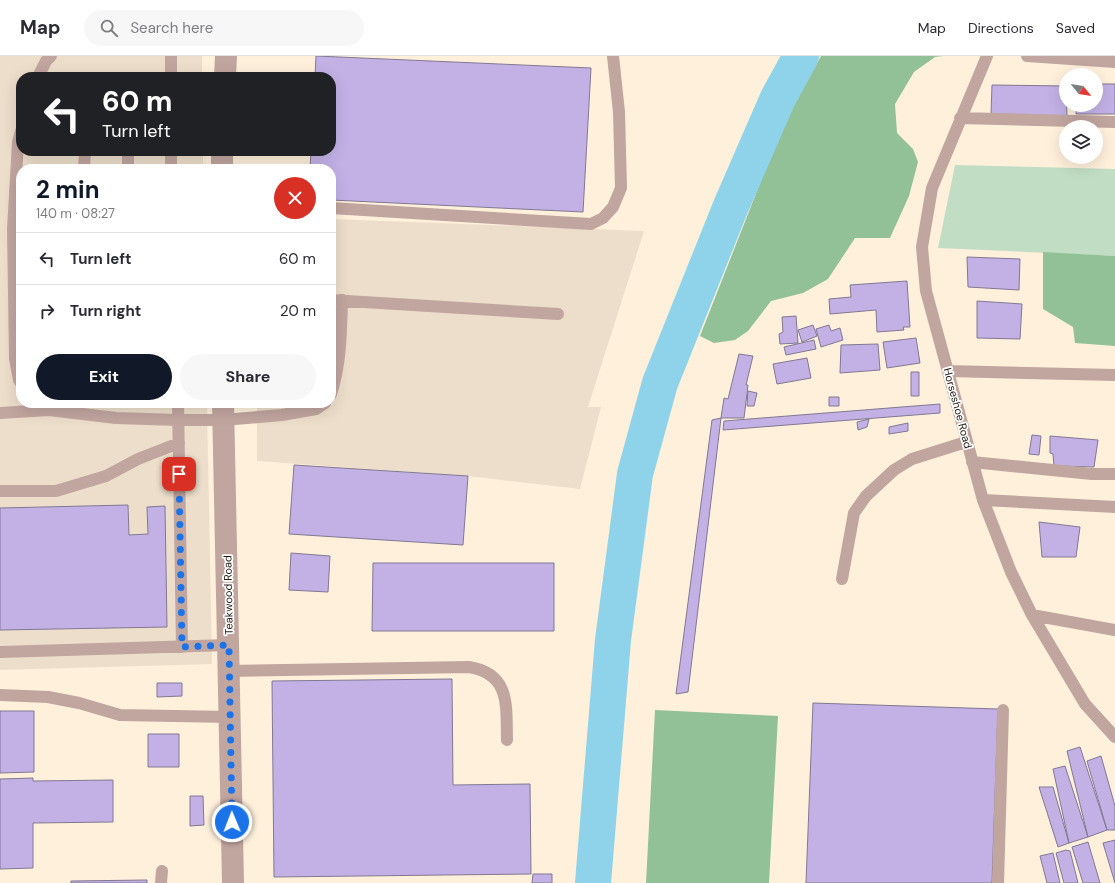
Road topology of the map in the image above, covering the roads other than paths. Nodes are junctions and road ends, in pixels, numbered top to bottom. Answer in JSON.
{"nodes":[{"id":1,"x":170,"y":56,"type":"edge"},
{"id":2,"x":226,"y":56,"type":"edge"},
{"id":3,"x":613,"y":56,"type":"edge"},
{"id":4,"x":987,"y":56,"type":"edge"},
{"id":5,"x":1026,"y":56,"type":"edge"},
{"id":6,"x":45,"y":59,"type":"edge"},
{"id":7,"x":1115,"y":62,"type":"edge"},
{"id":8,"x":40,"y":72,"type":"edge"},
{"id":9,"x":171,"y":72,"type":"edge"},
{"id":10,"x":225,"y":72,"type":"edge"},
{"id":11,"x":960,"y":118,"type":"junction"},
{"id":12,"x":1115,"y":122,"type":"edge"},
{"id":13,"x":16,"y":177,"type":"edge"},
{"id":14,"x":336,"y":208,"type":"edge"},
{"id":15,"x":337,"y":300,"type":"edge"},
{"id":16,"x":558,"y":314,"type":"dead end"},
{"id":17,"x":16,"y":364,"type":"edge"},
{"id":18,"x":948,"y":371,"type":"junction"},
{"id":19,"x":336,"y":374,"type":"edge"},
{"id":20,"x":1115,"y":374,"type":"edge"},
{"id":21,"x":31,"y":408,"type":"edge"},
{"id":22,"x":56,"y":408,"type":"edge"},
{"id":23,"x":178,"y":408,"type":"edge"},
{"id":24,"x":318,"y":408,"type":"edge"},
{"id":25,"x":223,"y":411,"type":"edge"},
{"id":26,"x":0,"y":413,"type":"edge"},
{"id":27,"x":178,"y":420,"type":"junction"},
{"id":28,"x":966,"y":442,"type":"junction"},
{"id":29,"x":179,"y":443,"type":"junction"},
{"id":30,"x":972,"y":462,"type":"junction"},
{"id":31,"x":1115,"y":474,"type":"edge"},
{"id":32,"x":0,"y":491,"type":"edge"},
{"id":33,"x":983,"y":500,"type":"junction"},
{"id":34,"x":1115,"y":507,"type":"edge"},
{"id":35,"x":842,"y":579,"type":"dead end"},
{"id":36,"x":1032,"y":615,"type":"junction"},
{"id":37,"x":1115,"y":630,"type":"edge"},
{"id":38,"x":229,"y":645,"type":"junction"},
{"id":39,"x":182,"y":647,"type":"junction"},
{"id":40,"x":0,"y":652,"type":"edge"},
{"id":41,"x":230,"y":671,"type":"junction"},
{"id":42,"x":0,"y":695,"type":"edge"},
{"id":43,"x":1003,"y":710,"type":"dead end"},
{"id":44,"x":229,"y":717,"type":"junction"},
{"id":45,"x":1115,"y":737,"type":"edge"},
{"id":46,"x":507,"y":740,"type":"dead end"},
{"id":47,"x":233,"y":883,"type":"edge"},
{"id":48,"x":998,"y":883,"type":"edge"}],
"edges":[{"from":1,"to":9,"type":"lane"},
{"from":2,"to":10,"type":"street"},
{"from":3,"to":14,"type":"lane"},
{"from":4,"to":11,"type":"lane","name":"Horseshoe Road"},
{"from":5,"to":7,"type":"lane"},
{"from":6,"to":8,"type":"lane"},
{"from":11,"to":12,"type":"lane"},
{"from":11,"to":18,"type":"lane","name":"Horseshoe Road"},
{"from":13,"to":17,"type":"lane"},
{"from":15,"to":16,"type":"lane"},
{"from":15,"to":19,"type":"lane"},
{"from":18,"to":20,"type":"lane"},
{"from":18,"to":28,"type":"lane","name":"Horseshoe Road"},
{"from":21,"to":26,"type":"lane"},
{"from":22,"to":27,"type":"lane"},
{"from":23,"to":27,"type":"lane"},
{"from":24,"to":25,"type":"lane"},
{"from":25,"to":27,"type":"lane"},
{"from":25,"to":38,"type":"street","name":"Teakwood Road"},
{"from":27,"to":29,"type":"lane"},
{"from":28,"to":30,"type":"lane","name":"Horseshoe Road"},
{"from":28,"to":35,"type":"lane"},
{"from":29,"to":32,"type":"lane"},
{"from":29,"to":39,"type":"lane"},
{"from":30,"to":31,"type":"lane"},
{"from":30,"to":33,"type":"lane","name":"Horseshoe Road"},
{"from":33,"to":34,"type":"lane"},
{"from":33,"to":36,"type":"lane","name":"Horseshoe Road"},
{"from":36,"to":37,"type":"lane"},
{"from":36,"to":45,"type":"lane","name":"Horseshoe Road"},
{"from":38,"to":39,"type":"lane"},
{"from":38,"to":41,"type":"street","name":"Teakwood Road"},
{"from":39,"to":40,"type":"lane"},
{"from":41,"to":44,"type":"street","name":"Teakwood Road"},
{"from":41,"to":46,"type":"lane"},
{"from":42,"to":44,"type":"lane"},
{"from":43,"to":48,"type":"lane"},
{"from":44,"to":47,"type":"street","name":"Teakwood Road"}]}
